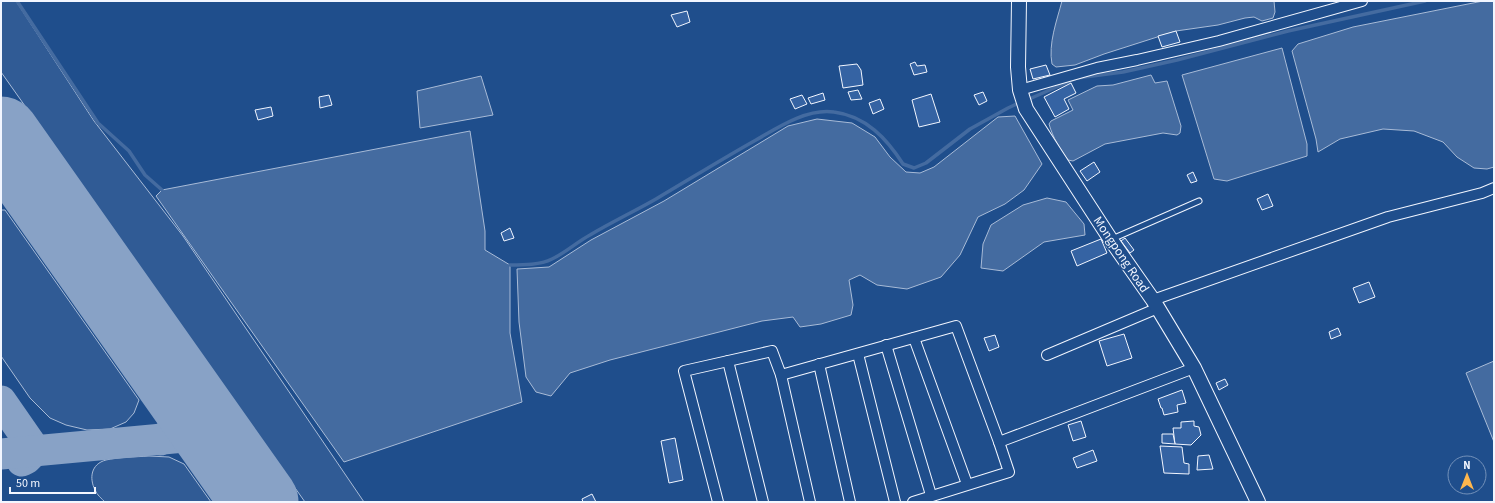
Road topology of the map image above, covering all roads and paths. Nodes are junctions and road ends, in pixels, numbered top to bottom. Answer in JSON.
{"nodes":[{"id":1,"x":1019,"y":1,"type":"edge"},
{"id":2,"x":1362,"y":1,"type":"edge"},
{"id":3,"x":1020,"y":90,"type":"junction"},
{"id":4,"x":1494,"y":188,"type":"edge"},
{"id":5,"x":1199,"y":201,"type":"dead end"},
{"id":6,"x":1111,"y":240,"type":"junction"},
{"id":7,"x":1155,"y":304,"type":"junction"},
{"id":8,"x":914,"y":338,"type":"junction"},
{"id":9,"x":886,"y":345,"type":"junction"},
{"id":10,"x":858,"y":354,"type":"junction"},
{"id":11,"x":1047,"y":355,"type":"dead end"},
{"id":12,"x":728,"y":360,"type":"junction"},
{"id":13,"x":819,"y":364,"type":"junction"},
{"id":14,"x":1194,"y":368,"type":"junction"},
{"id":15,"x":781,"y":375,"type":"junction"},
{"id":16,"x":999,"y":442,"type":"junction"},
{"id":17,"x":967,"y":484,"type":"junction"},
{"id":18,"x":931,"y":495,"type":"junction"},
{"id":19,"x":718,"y":502,"type":"edge"},
{"id":20,"x":763,"y":502,"type":"edge"},
{"id":21,"x":810,"y":502,"type":"edge"},
{"id":22,"x":850,"y":502,"type":"edge"},
{"id":23,"x":895,"y":502,"type":"edge"},
{"id":24,"x":913,"y":502,"type":"edge"},
{"id":25,"x":1258,"y":502,"type":"edge"}],
"edges":[{"from":1,"to":3,"type":"main road","name":"Mongpong Road"},
{"from":2,"to":3,"type":"street"},
{"from":3,"to":6,"type":"main road","name":"Mongpong Road"},
{"from":4,"to":7,"type":"street"},
{"from":5,"to":6,"type":"lane"},
{"from":6,"to":7,"type":"main road","name":"Mongpong Road"},
{"from":7,"to":11,"type":"street"},
{"from":7,"to":14,"type":"main road","name":"Mongpong Road"},
{"from":8,"to":9,"type":"street"},
{"from":8,"to":16,"type":"street"},
{"from":8,"to":17,"type":"street"},
{"from":9,"to":10,"type":"street"},
{"from":9,"to":18,"type":"street"},
{"from":10,"to":13,"type":"street"},
{"from":10,"to":23,"type":"street"},
{"from":12,"to":15,"type":"street"},
{"from":12,"to":19,"type":"street"},
{"from":12,"to":20,"type":"street"},
{"from":13,"to":15,"type":"street"},
{"from":13,"to":22,"type":"street"},
{"from":14,"to":16,"type":"street"},
{"from":14,"to":25,"type":"main road","name":"Mongpong Road"},
{"from":15,"to":21,"type":"street"},
{"from":16,"to":17,"type":"street"},
{"from":17,"to":18,"type":"street"},
{"from":18,"to":24,"type":"street"}]}
